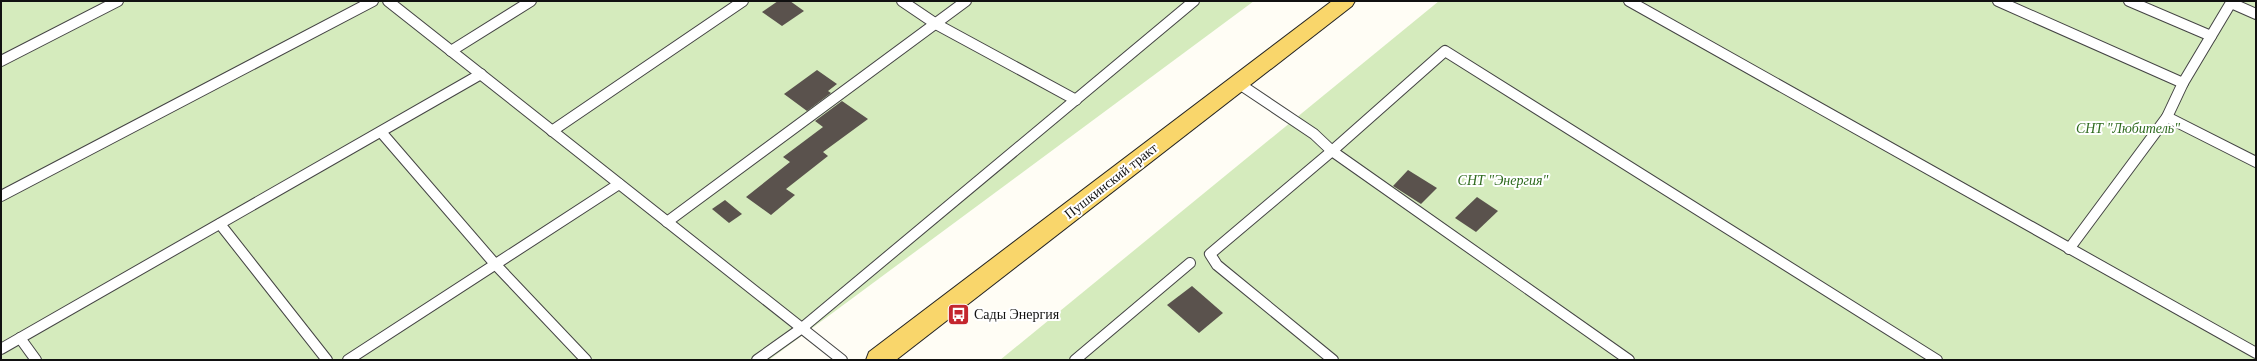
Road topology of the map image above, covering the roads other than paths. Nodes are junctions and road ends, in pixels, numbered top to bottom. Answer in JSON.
{"nodes":[{"id":1,"x":118,"y":1,"type":"edge"},
{"id":2,"x":373,"y":1,"type":"edge"},
{"id":3,"x":388,"y":1,"type":"edge"},
{"id":4,"x":531,"y":1,"type":"edge"},
{"id":5,"x":743,"y":1,"type":"edge"},
{"id":6,"x":902,"y":1,"type":"edge"},
{"id":7,"x":966,"y":1,"type":"edge"},
{"id":8,"x":1194,"y":1,"type":"edge"},
{"id":9,"x":1345,"y":1,"type":"edge"},
{"id":10,"x":1629,"y":1,"type":"edge"},
{"id":11,"x":1998,"y":1,"type":"edge"},
{"id":12,"x":2129,"y":1,"type":"edge"},
{"id":13,"x":2231,"y":2,"type":"edge"},
{"id":14,"x":2256,"y":14,"type":"edge"},
{"id":15,"x":936,"y":24,"type":"junction"},
{"id":16,"x":2211,"y":36,"type":"junction"},
{"id":17,"x":451,"y":50,"type":"junction"},
{"id":18,"x":1,"y":61,"type":"edge"},
{"id":19,"x":481,"y":74,"type":"junction"},
{"id":20,"x":1238,"y":83,"type":"junction"},
{"id":21,"x":2183,"y":83,"type":"junction"},
{"id":22,"x":1076,"y":100,"type":"junction"},
{"id":23,"x":2167,"y":117,"type":"junction"},
{"id":24,"x":552,"y":131,"type":"junction"},
{"id":25,"x":381,"y":132,"type":"junction"},
{"id":26,"x":1332,"y":151,"type":"junction"},
{"id":27,"x":2256,"y":162,"type":"edge"},
{"id":28,"x":619,"y":184,"type":"junction"},
{"id":29,"x":1,"y":196,"type":"edge"},
{"id":30,"x":667,"y":222,"type":"junction"},
{"id":31,"x":220,"y":224,"type":"junction"},
{"id":32,"x":2069,"y":249,"type":"junction"},
{"id":33,"x":495,"y":264,"type":"junction"},
{"id":34,"x":1190,"y":264,"type":"dead end"},
{"id":35,"x":802,"y":328,"type":"junction"},
{"id":36,"x":20,"y":338,"type":"junction"},
{"id":37,"x":1,"y":349,"type":"edge"},
{"id":38,"x":2256,"y":353,"type":"edge"},
{"id":39,"x":36,"y":360,"type":"edge"},
{"id":40,"x":328,"y":360,"type":"edge"},
{"id":41,"x":348,"y":360,"type":"edge"},
{"id":42,"x":586,"y":360,"type":"edge"},
{"id":43,"x":757,"y":360,"type":"edge"},
{"id":44,"x":842,"y":360,"type":"edge"},
{"id":45,"x":878,"y":360,"type":"edge"},
{"id":46,"x":1076,"y":360,"type":"edge"},
{"id":47,"x":1333,"y":360,"type":"edge"},
{"id":48,"x":1629,"y":360,"type":"edge"},
{"id":49,"x":1937,"y":360,"type":"edge"}],
"edges":[{"from":1,"to":18,"type":"lane"},
{"from":2,"to":29,"type":"lane"},
{"from":3,"to":17,"type":"lane"},
{"from":4,"to":17,"type":"lane"},
{"from":5,"to":24,"type":"lane"},
{"from":6,"to":15,"type":"lane"},
{"from":7,"to":15,"type":"lane"},
{"from":8,"to":22,"type":"lane"},
{"from":9,"to":20,"type":"main road","name":"Пушкинский тракт"},
{"from":10,"to":32,"type":"lane"},
{"from":11,"to":21,"type":"lane"},
{"from":12,"to":16,"type":"lane"},
{"from":13,"to":14,"type":"lane"},
{"from":13,"to":16,"type":"lane"},
{"from":15,"to":22,"type":"lane"},
{"from":15,"to":30,"type":"lane"},
{"from":16,"to":21,"type":"lane"},
{"from":17,"to":19,"type":"lane"},
{"from":19,"to":24,"type":"lane"},
{"from":19,"to":25,"type":"lane"},
{"from":20,"to":26,"type":"lane"},
{"from":20,"to":45,"type":"main road","name":"Пушкинский тракт"},
{"from":21,"to":23,"type":"lane"},
{"from":22,"to":35,"type":"lane"},
{"from":23,"to":27,"type":"lane"},
{"from":23,"to":32,"type":"lane"},
{"from":24,"to":28,"type":"lane"},
{"from":25,"to":31,"type":"lane"},
{"from":25,"to":33,"type":"lane"},
{"from":26,"to":47,"type":"lane"},
{"from":26,"to":48,"type":"lane"},
{"from":26,"to":49,"type":"lane"},
{"from":28,"to":30,"type":"lane"},
{"from":28,"to":33,"type":"lane"},
{"from":30,"to":35,"type":"lane"},
{"from":31,"to":36,"type":"lane"},
{"from":31,"to":40,"type":"lane"},
{"from":32,"to":38,"type":"lane"},
{"from":33,"to":41,"type":"lane"},
{"from":33,"to":42,"type":"lane"},
{"from":34,"to":46,"type":"lane"},
{"from":35,"to":43,"type":"lane"},
{"from":35,"to":44,"type":"lane"},
{"from":36,"to":37,"type":"lane"},
{"from":36,"to":39,"type":"lane"}]}
